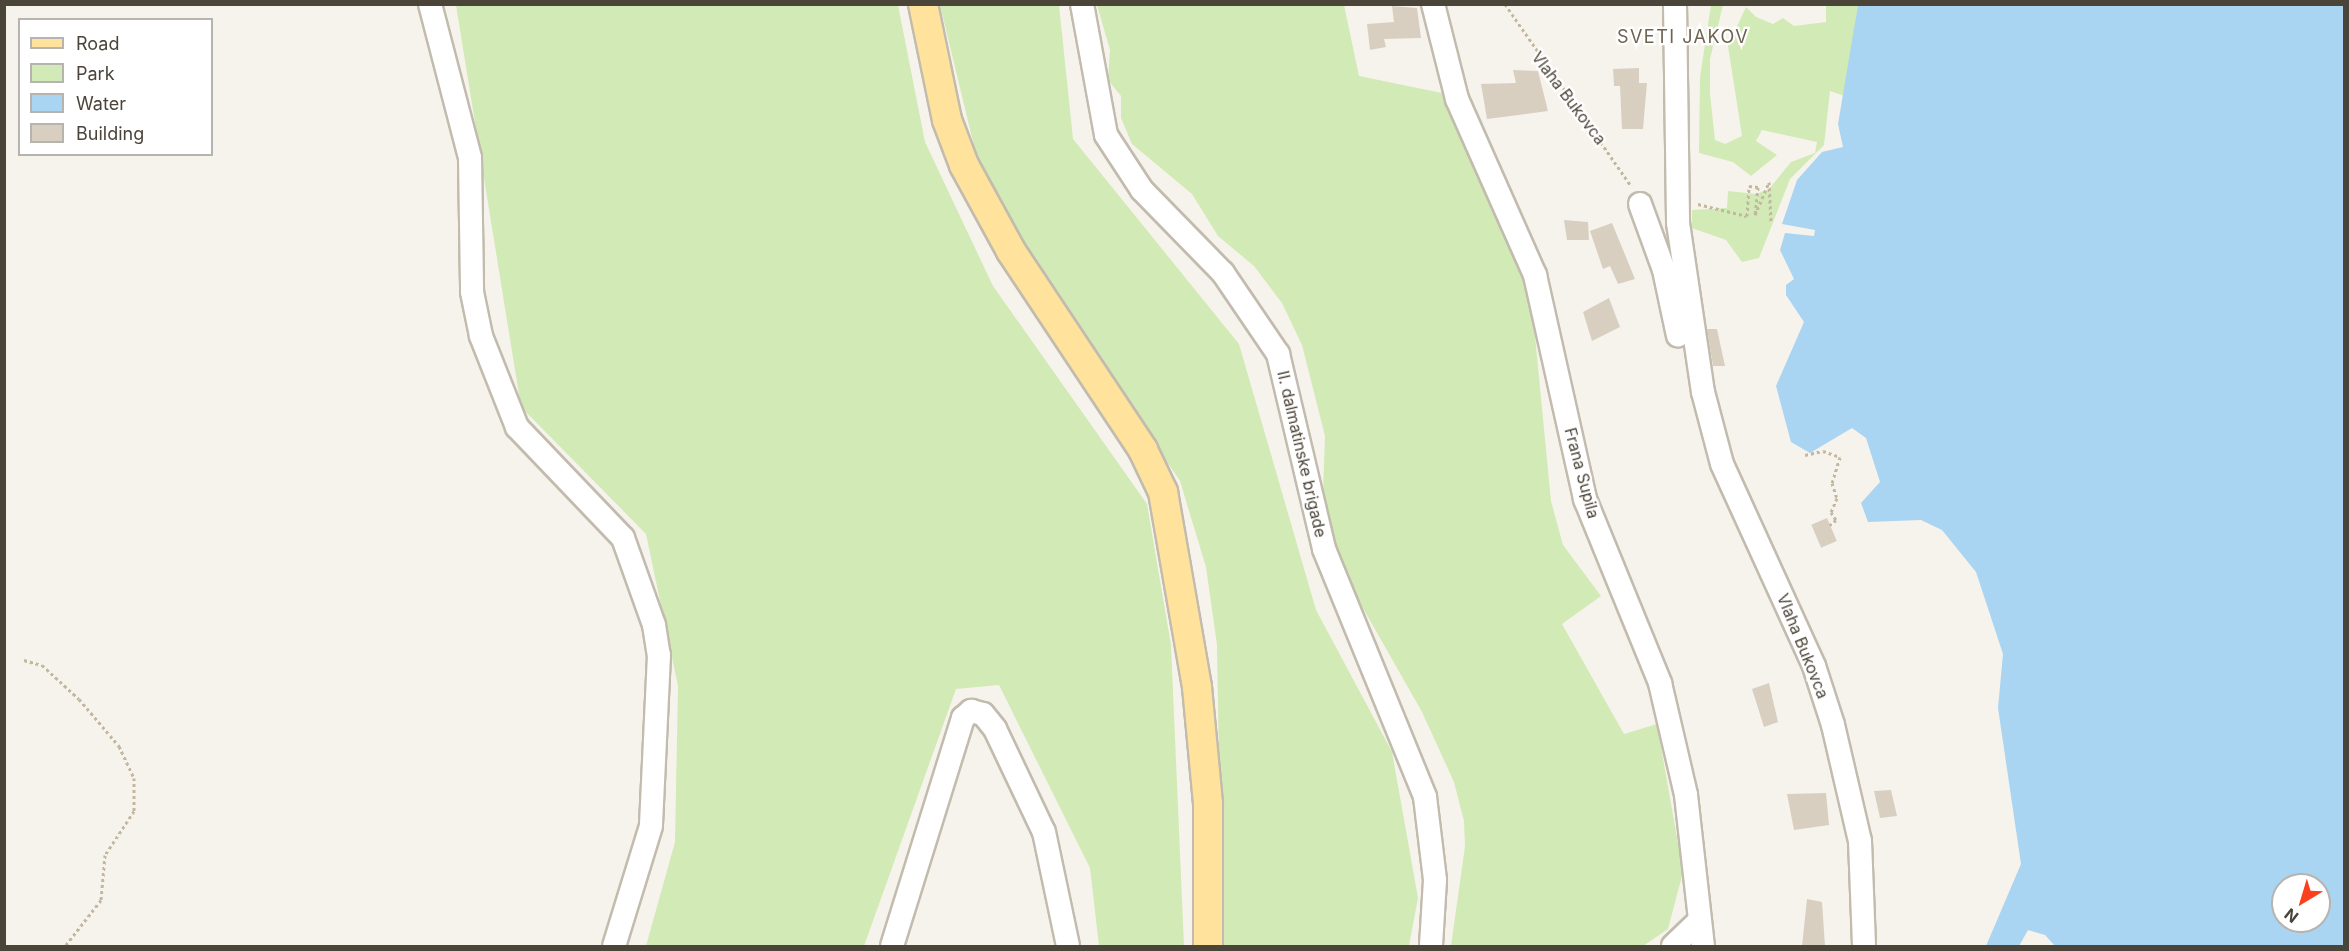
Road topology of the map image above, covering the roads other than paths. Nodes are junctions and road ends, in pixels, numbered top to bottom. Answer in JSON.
{"nodes":[{"id":1,"x":430,"y":4,"type":"edge"},
{"id":2,"x":923,"y":4,"type":"edge"},
{"id":3,"x":1082,"y":4,"type":"edge"},
{"id":4,"x":1433,"y":4,"type":"edge"},
{"id":5,"x":1675,"y":4,"type":"edge"},
{"id":6,"x":1640,"y":204,"type":"road end"},
{"id":7,"x":1696,"y":357,"type":"junction"},
{"id":8,"x":1700,"y":920,"type":"junction"},
{"id":9,"x":614,"y":946,"type":"edge"},
{"id":10,"x":892,"y":946,"type":"edge"},
{"id":11,"x":1068,"y":946,"type":"edge"},
{"id":12,"x":1208,"y":946,"type":"edge"},
{"id":13,"x":1431,"y":946,"type":"edge"},
{"id":14,"x":1673,"y":946,"type":"edge"},
{"id":15,"x":1703,"y":946,"type":"edge"},
{"id":16,"x":1864,"y":946,"type":"edge"}],
"edges":[{"from":1,"to":9,"type":"street"},
{"from":2,"to":12,"type":"main road"},
{"from":3,"to":13,"type":"street","name":"II. dalmatinske brigade"},
{"from":4,"to":8,"type":"street","name":"Frana Supila"},
{"from":5,"to":7,"type":"street","name":"Vlaha Bukovca"},
{"from":6,"to":7,"type":"street","name":"Vlaha Bukovca"},
{"from":7,"to":16,"type":"street","name":"Vlaha Bukovca"},
{"from":8,"to":14,"type":"street"},
{"from":8,"to":15,"type":"street","name":"Frana Supila"},
{"from":10,"to":11,"type":"street"}]}
